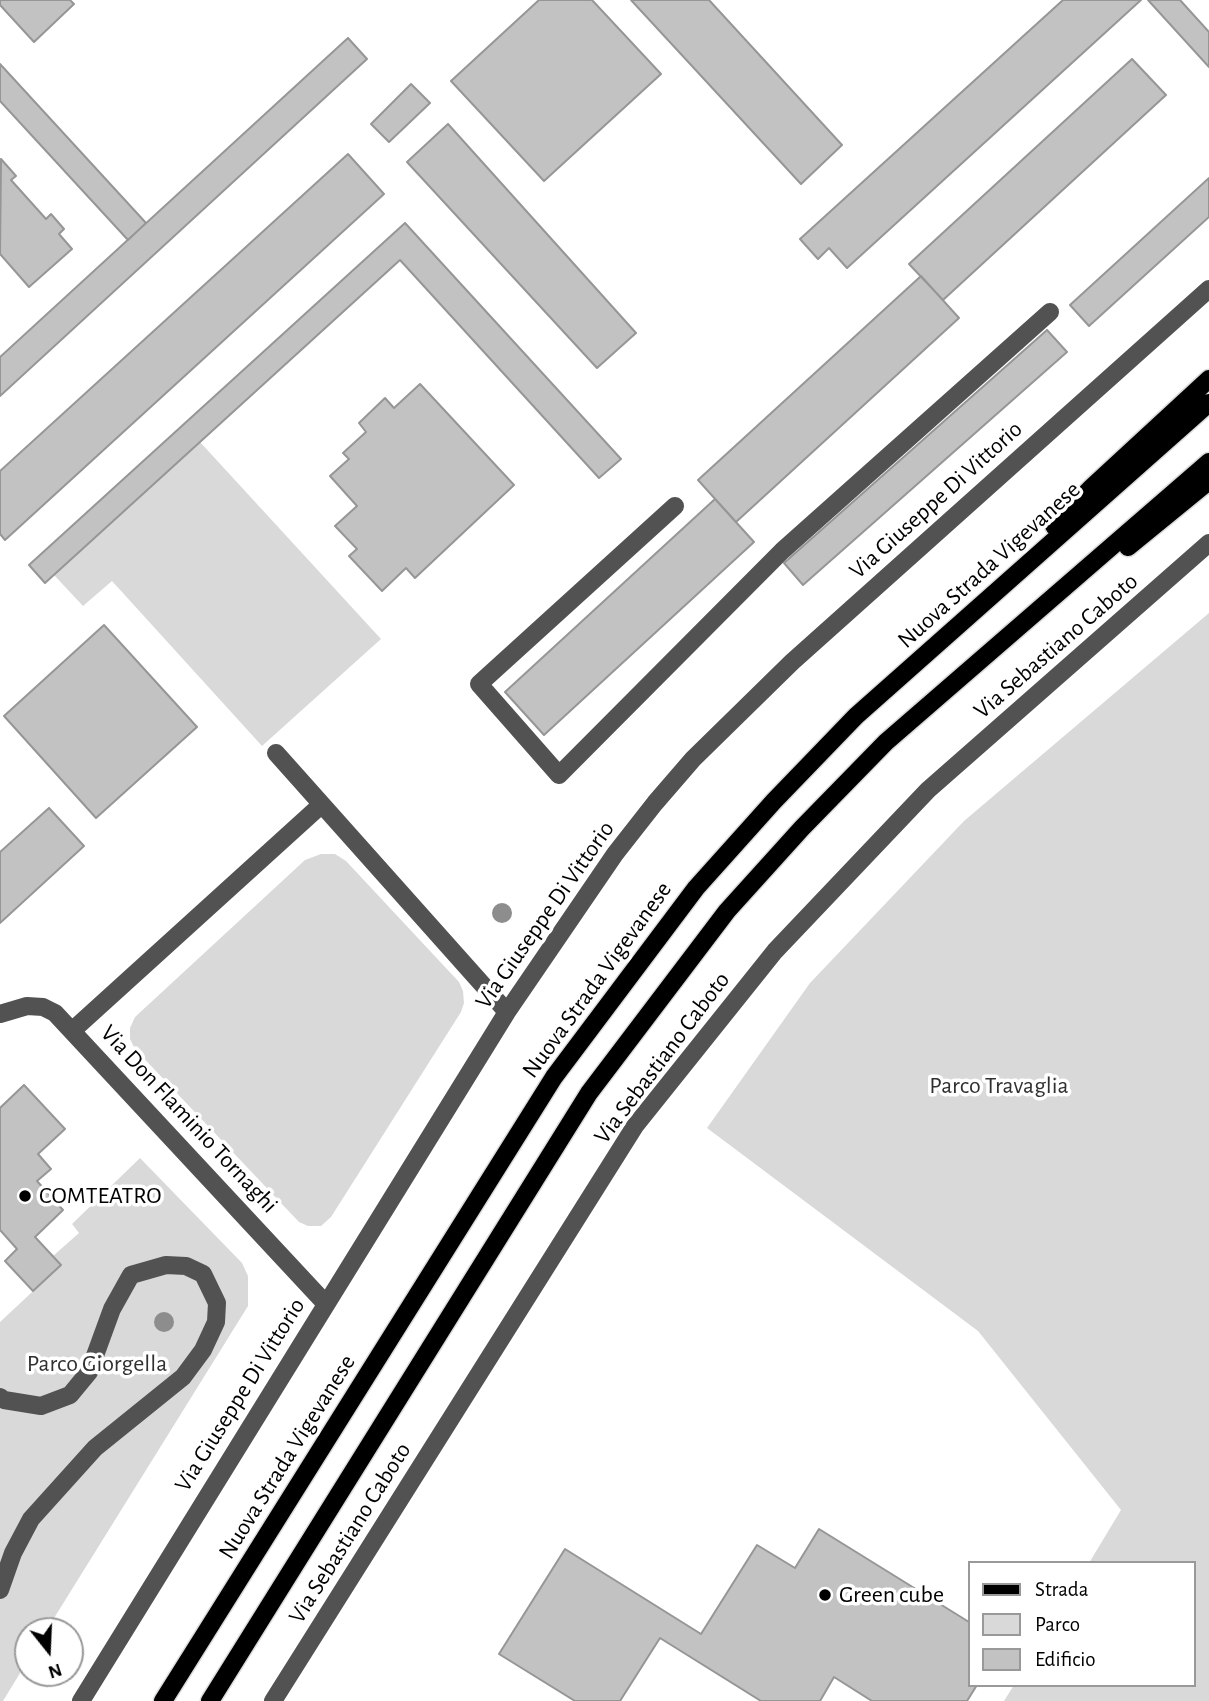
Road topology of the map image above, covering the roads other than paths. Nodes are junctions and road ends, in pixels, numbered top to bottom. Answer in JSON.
{"nodes":[{"id":1,"x":1209,"y":289,"type":"edge"},
{"id":2,"x":1049,"y":313,"type":"dead end"},
{"id":3,"x":1209,"y":379,"type":"edge"},
{"id":4,"x":1209,"y":403,"type":"edge"},
{"id":5,"x":1209,"y":462,"type":"edge"},
{"id":6,"x":1209,"y":481,"type":"edge"},
{"id":7,"x":675,"y":506,"type":"dead end"},
{"id":8,"x":1209,"y":543,"type":"edge"},
{"id":9,"x":984,"y":602,"type":"junction"},
{"id":10,"x":1010,"y":635,"type":"junction"},
{"id":11,"x":276,"y":753,"type":"dead end"},
{"id":12,"x":321,"y":805,"type":"junction"},
{"id":13,"x":507,"y":1012,"type":"junction"},
{"id":14,"x":0,"y":1014,"type":"edge"},
{"id":15,"x":73,"y":1030,"type":"junction"},
{"id":16,"x":326,"y":1303,"type":"junction"},
{"id":17,"x":0,"y":1397,"type":"edge"},
{"id":18,"x":0,"y":1590,"type":"edge"},
{"id":19,"x":80,"y":1701,"type":"edge"},
{"id":20,"x":163,"y":1701,"type":"edge"},
{"id":21,"x":210,"y":1701,"type":"edge"},
{"id":22,"x":273,"y":1701,"type":"edge"}],
"edges":[{"from":1,"to":13,"type":"street","name":"Via Giuseppe Di Vittorio"},
{"from":2,"to":7,"type":"street"},
{"from":3,"to":9,"type":"main road"},
{"from":4,"to":9,"type":"main road","name":"Nuova Strada Vigevanese"},
{"from":5,"to":10,"type":"main road"},
{"from":6,"to":10,"type":"main road"},
{"from":8,"to":22,"type":"street","name":"Via Sebastiano Caboto"},
{"from":9,"to":20,"type":"main road","name":"Nuova Strada Vigevanese"},
{"from":10,"to":21,"type":"main road"},
{"from":11,"to":12,"type":"street"},
{"from":12,"to":13,"type":"street"},
{"from":12,"to":15,"type":"street"},
{"from":13,"to":16,"type":"street","name":"Via Giuseppe Di Vittorio"},
{"from":14,"to":15,"type":"street","name":"Via Don Flaminio Tornaghi"},
{"from":15,"to":16,"type":"street","name":"Via Don Flaminio Tornaghi"},
{"from":16,"to":19,"type":"street","name":"Via Giuseppe Di Vittorio"},
{"from":17,"to":18,"type":"street"}]}
